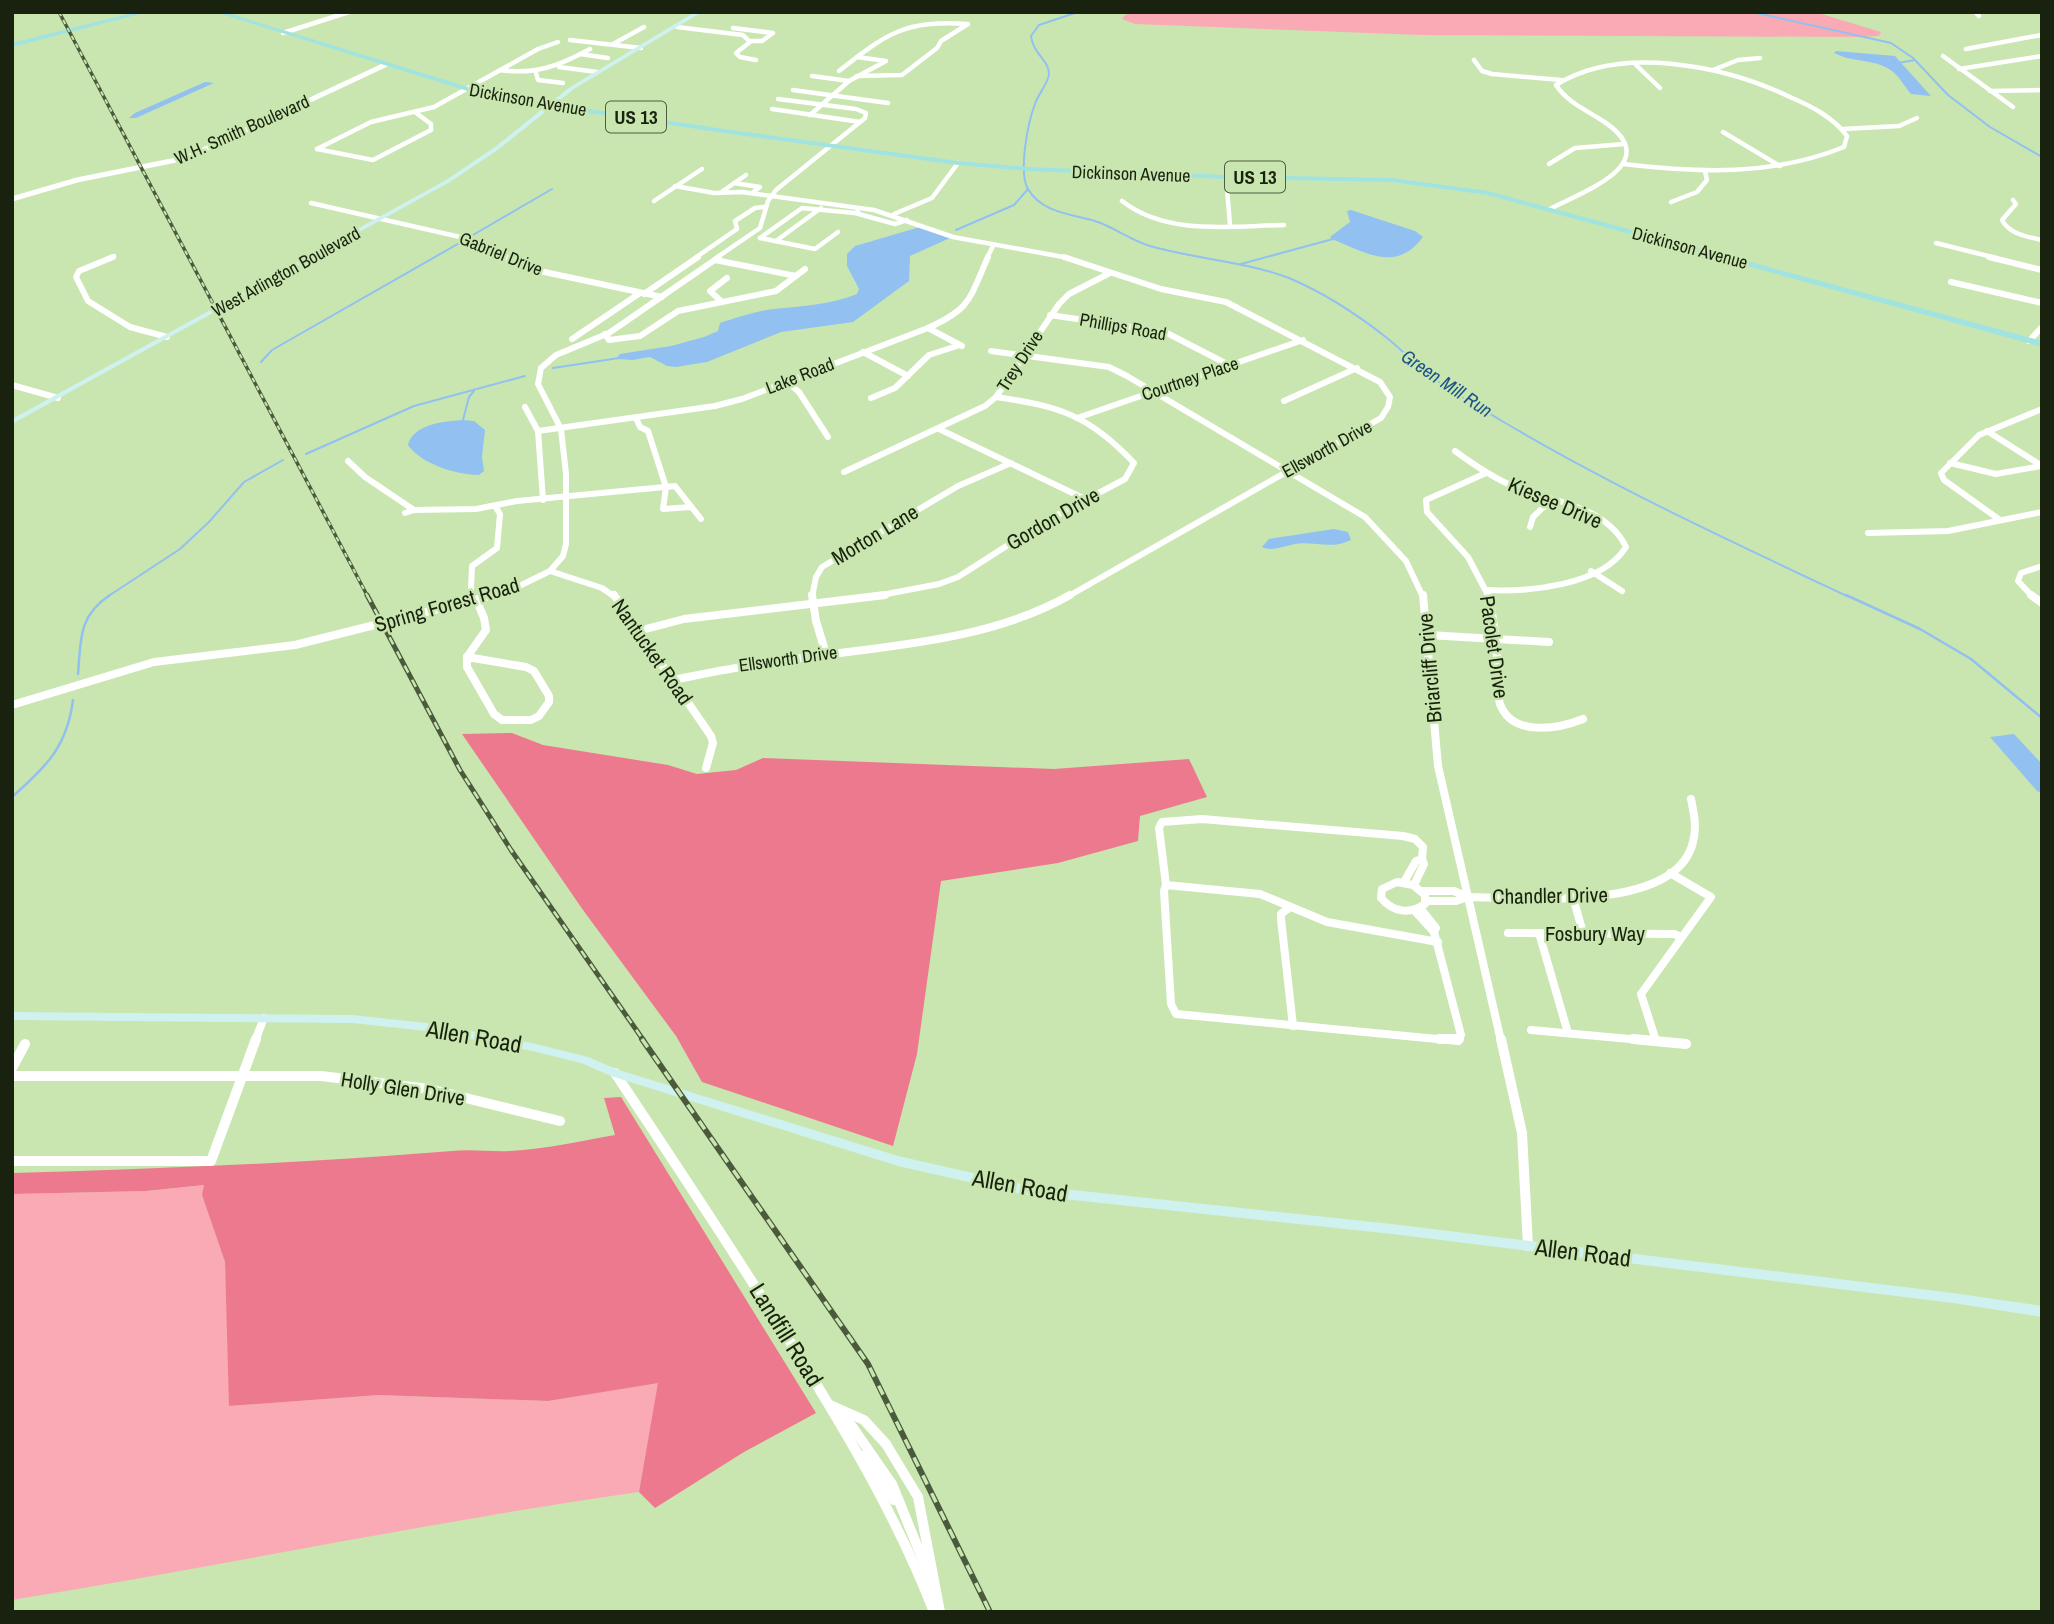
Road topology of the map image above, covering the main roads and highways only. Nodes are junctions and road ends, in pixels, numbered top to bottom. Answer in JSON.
{"nodes":[{"id":1,"x":133,"y":12,"type":"edge"},
{"id":2,"x":145,"y":12,"type":"edge"},
{"id":3,"x":218,"y":12,"type":"edge"},
{"id":4,"x":699,"y":12,"type":"edge"},
{"id":5,"x":12,"y":43,"type":"edge"},
{"id":6,"x":548,"y":105,"type":"junction"},
{"id":7,"x":1550,"y":209,"type":"joint"},
{"id":8,"x":2042,"y":344,"type":"edge"},
{"id":9,"x":12,"y":422,"type":"edge"},
{"id":10,"x":12,"y":1016,"type":"edge"},
{"id":11,"x":2042,"y":1312,"type":"edge"}],
"edges":[{"from":1,"to":5,"type":"main road"},
{"from":2,"to":5,"type":"main road"},
{"from":3,"to":6,"type":"main road","name":"Dickinson Avenue","number":"US 13"},
{"from":4,"to":6,"type":"main road","name":"West Arlington Boulevard"},
{"from":6,"to":7,"type":"main road","name":"Dickinson Avenue","number":"US 13"},
{"from":6,"to":9,"type":"main road","name":"West Arlington Boulevard"},
{"from":7,"to":8,"type":"main road","name":"Dickinson Avenue","number":"US 13"},
{"from":10,"to":11,"type":"main road","name":"Allen Road"}]}
